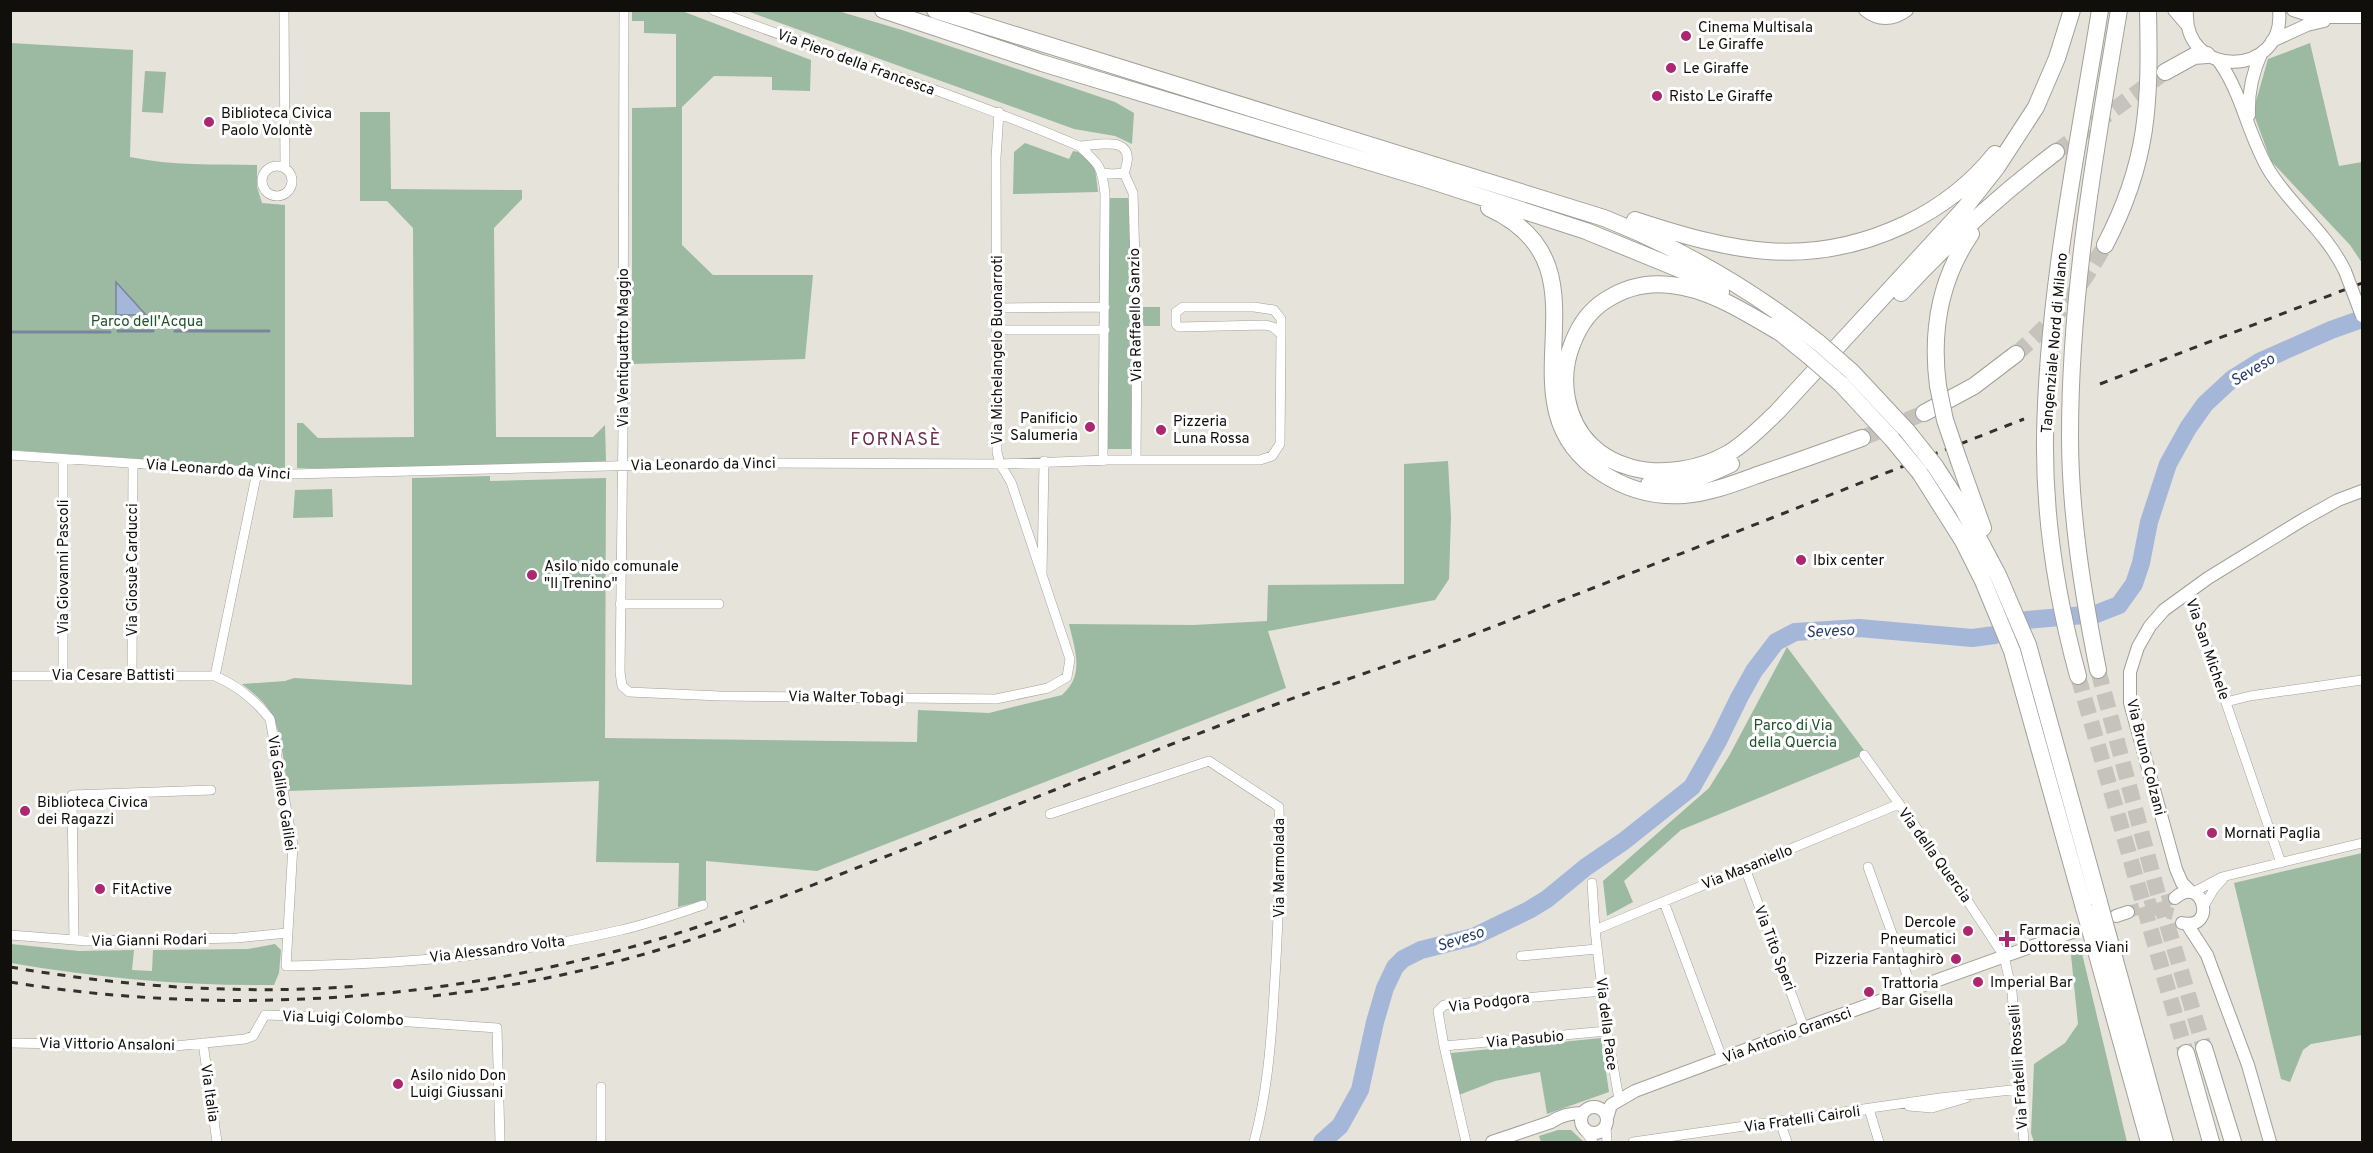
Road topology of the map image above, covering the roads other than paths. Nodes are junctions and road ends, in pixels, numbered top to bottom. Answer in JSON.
{"nodes":[{"id":1,"x":284,"y":10,"type":"edge"},
{"id":2,"x":624,"y":10,"type":"edge"},
{"id":3,"x":713,"y":10,"type":"edge"},
{"id":4,"x":883,"y":10,"type":"edge"},
{"id":5,"x":935,"y":10,"type":"edge"},
{"id":6,"x":1865,"y":10,"type":"edge"},
{"id":7,"x":1907,"y":10,"type":"edge"},
{"id":8,"x":2072,"y":10,"type":"edge"},
{"id":9,"x":2100,"y":10,"type":"edge"},
{"id":10,"x":2119,"y":10,"type":"edge"},
{"id":11,"x":2148,"y":10,"type":"edge"},
{"id":12,"x":2174,"y":10,"type":"edge"},
{"id":13,"x":2187,"y":10,"type":"edge"},
{"id":14,"x":2279,"y":10,"type":"edge"},
{"id":15,"x":2293,"y":10,"type":"edge"},
{"id":16,"x":2362,"y":17,"type":"edge"},
{"id":17,"x":2333,"y":19,"type":"junction"},
{"id":18,"x":2187,"y":25,"type":"junction"},
{"id":19,"x":2272,"y":41,"type":"junction"},
{"id":20,"x":2261,"y":54,"type":"junction"},
{"id":21,"x":2212,"y":58,"type":"junction"},
{"id":22,"x":2165,"y":72,"type":"tunnel mouth"},
{"id":23,"x":2046,"y":83,"type":"junction"},
{"id":24,"x":999,"y":112,"type":"junction"},
{"id":25,"x":2250,"y":129,"type":"junction"},
{"id":26,"x":1079,"y":146,"type":"junction"},
{"id":27,"x":2056,"y":152,"type":"tunnel mouth"},
{"id":28,"x":285,"y":168,"type":"dead end"},
{"id":29,"x":1124,"y":172,"type":"junction"},
{"id":30,"x":1103,"y":173,"type":"junction"},
{"id":31,"x":1426,"y":179,"type":"junction"},
{"id":32,"x":1513,"y":190,"type":"junction"},
{"id":33,"x":2000,"y":199,"type":"junction"},
{"id":34,"x":2105,"y":245,"type":"tunnel mouth"},
{"id":35,"x":1105,"y":307,"type":"junction"},
{"id":36,"x":997,"y":308,"type":"junction"},
{"id":37,"x":2362,"y":316,"type":"edge"},
{"id":38,"x":998,"y":330,"type":"junction"},
{"id":39,"x":1105,"y":330,"type":"junction"},
{"id":40,"x":1779,"y":332,"type":"junction"},
{"id":41,"x":1281,"y":334,"type":"junction"},
{"id":42,"x":1814,"y":349,"type":"junction"},
{"id":43,"x":2016,"y":354,"type":"tunnel mouth"},
{"id":44,"x":1846,"y":378,"type":"junction"},
{"id":45,"x":1924,"y":413,"type":"tunnel mouth"},
{"id":46,"x":1862,"y":438,"type":"tunnel mouth"},
{"id":47,"x":10,"y":455,"type":"edge"},
{"id":48,"x":63,"y":459,"type":"junction"},
{"id":49,"x":1136,"y":460,"type":"junction"},
{"id":50,"x":1044,"y":461,"type":"junction"},
{"id":51,"x":1103,"y":461,"type":"junction"},
{"id":52,"x":133,"y":464,"type":"junction"},
{"id":53,"x":1000,"y":464,"type":"junction"},
{"id":54,"x":622,"y":466,"type":"junction"},
{"id":55,"x":1592,"y":466,"type":"junction"},
{"id":56,"x":257,"y":472,"type":"junction"},
{"id":57,"x":2362,"y":491,"type":"edge"},
{"id":58,"x":1998,"y":575,"type":"junction"},
{"id":59,"x":1042,"y":579,"type":"junction"},
{"id":60,"x":2188,"y":592,"type":"junction"},
{"id":61,"x":620,"y":604,"type":"junction"},
{"id":62,"x":718,"y":604,"type":"dead end"},
{"id":63,"x":2020,"y":648,"type":"junction"},
{"id":64,"x":2098,"y":670,"type":"tunnel mouth"},
{"id":65,"x":63,"y":675,"type":"junction"},
{"id":66,"x":132,"y":675,"type":"junction"},
{"id":67,"x":10,"y":676,"type":"edge"},
{"id":68,"x":215,"y":676,"type":"junction"},
{"id":69,"x":2078,"y":676,"type":"tunnel mouth"},
{"id":70,"x":1067,"y":677,"type":"joint"},
{"id":71,"x":2362,"y":680,"type":"edge"},
{"id":72,"x":622,"y":686,"type":"joint"},
{"id":73,"x":2226,"y":702,"type":"junction"},
{"id":74,"x":1864,"y":755,"type":"dead end"},
{"id":75,"x":211,"y":790,"type":"dead end"},
{"id":76,"x":1899,"y":804,"type":"junction"},
{"id":77,"x":1050,"y":814,"type":"dead end"},
{"id":78,"x":2362,"y":843,"type":"edge"},
{"id":79,"x":2281,"y":862,"type":"junction"},
{"id":80,"x":1868,"y":867,"type":"dead end"},
{"id":81,"x":1745,"y":868,"type":"junction"},
{"id":82,"x":2176,"y":870,"type":"junction"},
{"id":83,"x":2227,"y":876,"type":"junction"},
{"id":84,"x":1592,"y":884,"type":"dead end"},
{"id":85,"x":2192,"y":893,"type":"junction"},
{"id":86,"x":1664,"y":902,"type":"junction"},
{"id":87,"x":703,"y":905,"type":"dead end"},
{"id":88,"x":2202,"y":911,"type":"junction"},
{"id":89,"x":1595,"y":930,"type":"junction"},
{"id":90,"x":2075,"y":931,"type":"dead end"},
{"id":91,"x":287,"y":933,"type":"junction"},
{"id":92,"x":10,"y":935,"type":"edge"},
{"id":93,"x":2100,"y":938,"type":"junction"},
{"id":94,"x":74,"y":940,"type":"junction"},
{"id":95,"x":1598,"y":949,"type":"junction"},
{"id":96,"x":2207,"y":955,"type":"junction"},
{"id":97,"x":1521,"y":956,"type":"dead end"},
{"id":98,"x":2004,"y":956,"type":"junction"},
{"id":99,"x":286,"y":966,"type":"joint"},
{"id":100,"x":1912,"y":989,"type":"junction"},
{"id":101,"x":1603,"y":991,"type":"junction"},
{"id":102,"x":1804,"y":1028,"type":"junction"},
{"id":103,"x":1607,"y":1031,"type":"junction"},
{"id":104,"x":10,"y":1043,"type":"edge"},
{"id":105,"x":202,"y":1043,"type":"junction"},
{"id":106,"x":1444,"y":1046,"type":"junction"},
{"id":107,"x":2204,"y":1048,"type":"tunnel mouth"},
{"id":108,"x":2186,"y":1053,"type":"tunnel mouth"},
{"id":109,"x":1722,"y":1058,"type":"junction"},
{"id":110,"x":602,"y":1087,"type":"dead end"},
{"id":111,"x":2020,"y":1089,"type":"junction"},
{"id":112,"x":1618,"y":1097,"type":"junction"},
{"id":113,"x":1594,"y":1107,"type":"junction"},
{"id":114,"x":1869,"y":1109,"type":"junction"},
{"id":115,"x":1582,"y":1113,"type":"junction"},
{"id":116,"x":1551,"y":1122,"type":"junction"},
{"id":117,"x":1606,"y":1122,"type":"junction"},
{"id":118,"x":1780,"y":1122,"type":"junction"},
{"id":119,"x":1584,"y":1129,"type":"junction"},
{"id":120,"x":217,"y":1143,"type":"edge"},
{"id":121,"x":500,"y":1143,"type":"edge"},
{"id":122,"x":601,"y":1143,"type":"edge"},
{"id":123,"x":1254,"y":1143,"type":"edge"},
{"id":124,"x":1466,"y":1143,"type":"edge"},
{"id":125,"x":1492,"y":1143,"type":"edge"},
{"id":126,"x":1593,"y":1143,"type":"edge"},
{"id":127,"x":1607,"y":1143,"type":"edge"},
{"id":128,"x":1633,"y":1143,"type":"edge"},
{"id":129,"x":1787,"y":1143,"type":"edge"},
{"id":130,"x":1879,"y":1143,"type":"edge"},
{"id":131,"x":2024,"y":1143,"type":"edge"},
{"id":132,"x":2149,"y":1143,"type":"edge"},
{"id":133,"x":2165,"y":1143,"type":"edge"},
{"id":134,"x":2211,"y":1143,"type":"edge"},
{"id":135,"x":2232,"y":1143,"type":"edge"},
{"id":136,"x":2270,"y":1143,"type":"edge"}],
"edges":[{"from":1,"to":28,"type":"street"},
{"from":2,"to":54,"type":"street","name":"Via Ventiquattro Maggio"},
{"from":3,"to":24,"type":"street","name":"Via Piero della Francesca"},
{"from":4,"to":31,"type":"highway"},
{"from":5,"to":32,"type":"highway"},
{"from":6,"to":7,"type":"street"},
{"from":8,"to":23,"type":"highway"},
{"from":9,"to":69,"type":"highway","name":"Tangenziale Nord di Milano"},
{"from":10,"to":64,"type":"highway","name":"Tangenziale Nord di Milano"},
{"from":11,"to":34,"type":"highway"},
{"from":12,"to":18,"type":"street"},
{"from":13,"to":18,"type":"street"},
{"from":14,"to":19,"type":"street"},
{"from":15,"to":17,"type":"street"},
{"from":16,"to":17,"type":"street"},
{"from":17,"to":19,"type":"street"},
{"from":18,"to":21,"type":"street"},
{"from":19,"to":20,"type":"street"},
{"from":20,"to":21,"type":"street"},
{"from":20,"to":25,"type":"street"},
{"from":21,"to":22,"type":"highway"},
{"from":21,"to":25,"type":"street"},
{"from":23,"to":32,"type":"highway"},
{"from":23,"to":40,"type":"highway"},
{"from":24,"to":26,"type":"street","name":"Via Piero della Francesca"},
{"from":24,"to":36,"type":"street","name":"Via Michelangelo Buonarroti"},
{"from":25,"to":37,"type":"street","bridge":true},
{"from":26,"to":29,"type":"street","name":"Via Raffaello Sanzio"},
{"from":26,"to":30,"type":"street"},
{"from":27,"to":33,"type":"highway"},
{"from":29,"to":30,"type":"street"},
{"from":29,"to":49,"type":"street","name":"Via Raffaello Sanzio"},
{"from":30,"to":35,"type":"street","name":"Via Raffaello Sanzio"},
{"from":31,"to":40,"type":"highway"},
{"from":31,"to":55,"type":"highway"},
{"from":32,"to":42,"type":"highway"},
{"from":33,"to":55,"type":"highway"},
{"from":33,"to":58,"type":"highway","bridge":true},
{"from":35,"to":36,"type":"street"},
{"from":35,"to":39,"type":"street","name":"Via Raffaello Sanzio"},
{"from":36,"to":38,"type":"street","name":"Via Michelangelo Buonarroti"},
{"from":38,"to":39,"type":"street"},
{"from":38,"to":53,"type":"street","name":"Via Michelangelo Buonarroti"},
{"from":39,"to":51,"type":"street","name":"Via Raffaello Sanzio"},
{"from":40,"to":42,"type":"highway"},
{"from":41,"to":41,"type":"street"},
{"from":41,"to":49,"type":"street","name":"Via Leonardo da Vinci"},
{"from":42,"to":44,"type":"highway","bridge":true},
{"from":43,"to":45,"type":"highway"},
{"from":44,"to":58,"type":"highway","bridge":true},
{"from":44,"to":63,"type":"highway","bridge":true},
{"from":46,"to":55,"type":"highway"},
{"from":47,"to":48,"type":"street","name":"Via Leonardo da Vinci"},
{"from":48,"to":52,"type":"street","name":"Via Leonardo da Vinci"},
{"from":48,"to":65,"type":"street","name":"Via Giovanni Pascoli"},
{"from":49,"to":51,"type":"street","name":"Via Leonardo da Vinci"},
{"from":50,"to":51,"type":"street","name":"Via Leonardo da Vinci"},
{"from":50,"to":53,"type":"street","name":"Via Leonardo da Vinci"},
{"from":50,"to":59,"type":"street","name":"Via Michelangelo Buonarroti"},
{"from":52,"to":56,"type":"street","name":"Via Leonardo da Vinci"},
{"from":52,"to":66,"type":"street","name":"Via Giosuè Carducci"},
{"from":53,"to":54,"type":"street","name":"Via Leonardo da Vinci"},
{"from":53,"to":59,"type":"street","name":"Via Michelangelo Buonarroti"},
{"from":54,"to":56,"type":"street","name":"Via Leonardo da Vinci"},
{"from":54,"to":61,"type":"street","name":"Via Ventiquattro Maggio"},
{"from":56,"to":68,"type":"street"},
{"from":57,"to":60,"type":"street","name":"Via San Michele"},
{"from":58,"to":63,"type":"highway"},
{"from":59,"to":70,"type":"street","name":"Via Michelangelo Buonarroti"},
{"from":60,"to":73,"type":"street","name":"Via San Michele"},
{"from":60,"to":82,"type":"street","name":"Via Bruno Colzani"},
{"from":61,"to":62,"type":"street"},
{"from":61,"to":72,"type":"street","name":"Via Ventiquattro Maggio"},
{"from":63,"to":93,"type":"highway","bridge":true},
{"from":65,"to":66,"type":"street","name":"Via Cesare Battisti"},
{"from":65,"to":67,"type":"street","name":"Via Cesare Battisti"},
{"from":66,"to":68,"type":"street","name":"Via Cesare Battisti"},
{"from":68,"to":91,"type":"street","name":"Via Galileo Galilei"},
{"from":70,"to":72,"type":"street","name":"Via Walter Tobagi"},
{"from":71,"to":73,"type":"street"},
{"from":73,"to":79,"type":"street","name":"Via San Michele"},
{"from":74,"to":76,"type":"street","name":"Via della Quercia"},
{"from":75,"to":94,"type":"street"},
{"from":76,"to":81,"type":"street","name":"Via Masaniello"},
{"from":76,"to":98,"type":"street","name":"Via della Quercia"},
{"from":77,"to":123,"type":"street","name":"Via Marmolada"},
{"from":78,"to":79,"type":"street"},
{"from":79,"to":83,"type":"street"},
{"from":80,"to":100,"type":"street"},
{"from":81,"to":86,"type":"street","name":"Via Masaniello"},
{"from":81,"to":102,"type":"street","name":"Via Tito Speri"},
{"from":82,"to":85,"type":"street","name":"Via Bruno Colzani"},
{"from":82,"to":85,"type":"street","name":"Via Bruno Colzani"},
{"from":83,"to":85,"type":"street"},
{"from":83,"to":88,"type":"street"},
{"from":84,"to":89,"type":"street","name":"Via della Pace"},
{"from":85,"to":88,"type":"street","name":"Via Bruno Colzani"},
{"from":86,"to":89,"type":"street","name":"Via Masaniello"},
{"from":86,"to":109,"type":"street"},
{"from":87,"to":99,"type":"street","name":"Via Alessandro Volta"},
{"from":88,"to":96,"type":"street"},
{"from":88,"to":96,"type":"street"},
{"from":89,"to":95,"type":"street","name":"Via della Pace"},
{"from":90,"to":98,"type":"street","name":"Via Antonio Gramsci"},
{"from":91,"to":94,"type":"street","name":"Via Gianni Rodari"},
{"from":91,"to":99,"type":"street","name":"Via Galileo Galilei"},
{"from":92,"to":94,"type":"street","name":"Via Gianni Rodari"},
{"from":93,"to":132,"type":"highway"},
{"from":93,"to":133,"type":"highway"},
{"from":95,"to":97,"type":"street"},
{"from":95,"to":101,"type":"street","name":"Via della Pace"},
{"from":96,"to":136,"type":"street"},
{"from":98,"to":100,"type":"street","name":"Via Antonio Gramsci"},
{"from":98,"to":111,"type":"street","name":"Via Fratelli Rosselli"},
{"from":100,"to":102,"type":"street","name":"Via Antonio Gramsci"},
{"from":101,"to":103,"type":"street","name":"Via della Pace"},
{"from":101,"to":106,"type":"street","name":"Via Podgora"},
{"from":102,"to":109,"type":"street","name":"Via Antonio Gramsci"},
{"from":103,"to":106,"type":"street","name":"Via Pasubio"},
{"from":103,"to":112,"type":"street","name":"Via della Pace"},
{"from":104,"to":105,"type":"street","name":"Via Vittorio Ansaloni"},
{"from":105,"to":120,"type":"street","name":"Via Italia"},
{"from":105,"to":121,"type":"street","name":"Via Luigi Colombo"},
{"from":106,"to":124,"type":"street","name":"Via Podgora"},
{"from":107,"to":135,"type":"highway"},
{"from":108,"to":134,"type":"highway"},
{"from":109,"to":112,"type":"street","name":"Via Antonio Gramsci"},
{"from":110,"to":122,"type":"street"},
{"from":111,"to":114,"type":"street","name":"Via Fratelli Cairoli"},
{"from":111,"to":131,"type":"street","name":"Via Fratelli Rosselli"},
{"from":112,"to":113,"type":"street","name":"Via Antonio Gramsci"},
{"from":112,"to":117,"type":"street"},
{"from":113,"to":115,"type":"street"},
{"from":113,"to":117,"type":"street"},
{"from":114,"to":118,"type":"street","name":"Via Fratelli Cairoli"},
{"from":114,"to":130,"type":"street"},
{"from":115,"to":116,"type":"street"},
{"from":115,"to":119,"type":"street"},
{"from":116,"to":119,"type":"street"},
{"from":116,"to":125,"type":"street"},
{"from":117,"to":119,"type":"street"},
{"from":117,"to":127,"type":"street"},
{"from":118,"to":128,"type":"street","name":"Via Fratelli Cairoli"},
{"from":118,"to":129,"type":"street"},
{"from":119,"to":126,"type":"street"}]}
